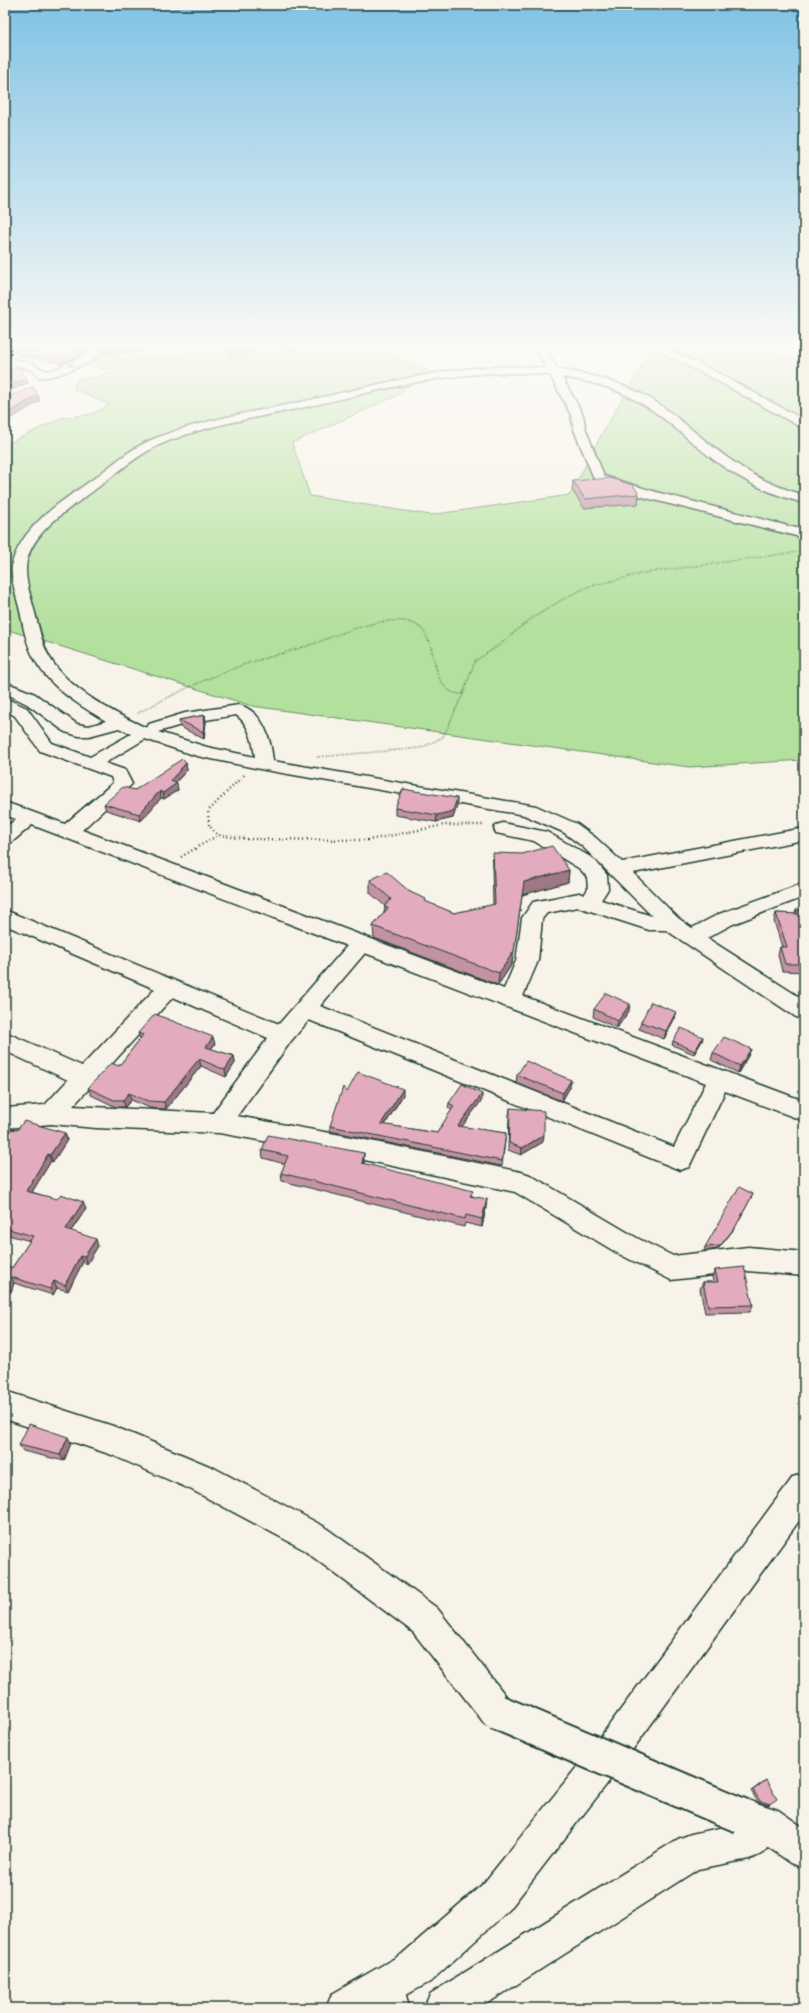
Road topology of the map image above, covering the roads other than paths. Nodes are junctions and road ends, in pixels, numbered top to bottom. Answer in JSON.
{"nodes":[{"id":1,"x":162,"y":440,"type":"edge"},
{"id":2,"x":584,"y":440,"type":"edge"},
{"id":3,"x":697,"y":440,"type":"edge"},
{"id":4,"x":804,"y":499,"type":"edge"},
{"id":5,"x":804,"y":534,"type":"edge"},
{"id":6,"x":5,"y":687,"type":"edge"},
{"id":7,"x":5,"y":703,"type":"edge"},
{"id":8,"x":120,"y":722,"type":"junction"},
{"id":9,"x":155,"y":728,"type":"dead end"},
{"id":10,"x":138,"y":737,"type":"dead end"},
{"id":11,"x":90,"y":764,"type":"junction"},
{"id":12,"x":260,"y":764,"type":"junction"},
{"id":13,"x":5,"y":808,"type":"edge"},
{"id":14,"x":30,"y":818,"type":"junction"},
{"id":15,"x":503,"y":830,"type":"road end"},
{"id":16,"x":68,"y":832,"type":"junction"},
{"id":17,"x":804,"y":834,"type":"edge"},
{"id":18,"x":5,"y":838,"type":"edge"},
{"id":19,"x":618,"y":869,"type":"junction"},
{"id":20,"x":804,"y":890,"type":"edge"},
{"id":21,"x":589,"y":903,"type":"junction"},
{"id":22,"x":5,"y":917,"type":"edge"},
{"id":23,"x":671,"y":923,"type":"junction"},
{"id":24,"x":691,"y":938,"type":"junction"},
{"id":25,"x":361,"y":942,"type":"junction"},
{"id":26,"x":170,"y":987,"type":"junction"},
{"id":27,"x":510,"y":1000,"type":"junction"},
{"id":28,"x":304,"y":1009,"type":"junction"},
{"id":29,"x":804,"y":1011,"type":"edge"},
{"id":30,"x":283,"y":1035,"type":"junction"},
{"id":31,"x":5,"y":1041,"type":"edge"},
{"id":32,"x":86,"y":1078,"type":"junction"},
{"id":33,"x":719,"y":1080,"type":"junction"},
{"id":34,"x":804,"y":1111,"type":"edge"},
{"id":35,"x":51,"y":1114,"type":"junction"},
{"id":36,"x":5,"y":1118,"type":"edge"},
{"id":37,"x":219,"y":1123,"type":"junction"},
{"id":38,"x":804,"y":1264,"type":"edge"},
{"id":39,"x":5,"y":1405,"type":"edge"},
{"id":40,"x":804,"y":1488,"type":"edge"},
{"id":41,"x":753,"y":1820,"type":"junction"},
{"id":42,"x":804,"y":1850,"type":"edge"},
{"id":43,"x":387,"y":1997,"type":"edge"},
{"id":44,"x":346,"y":2008,"type":"edge"},
{"id":45,"x":444,"y":2008,"type":"edge"}],
"edges":[{"from":1,"to":8,"type":"main road"},
{"from":2,"to":5,"type":"main road"},
{"from":3,"to":4,"type":"main road"},
{"from":6,"to":8,"type":"main road"},
{"from":7,"to":11,"type":"main road"},
{"from":8,"to":12,"type":"main road"},
{"from":9,"to":12,"type":"main road"},
{"from":10,"to":11,"type":"main road"},
{"from":11,"to":16,"type":"main road"},
{"from":12,"to":19,"type":"main road"},
{"from":13,"to":14,"type":"main road"},
{"from":14,"to":16,"type":"main road"},
{"from":14,"to":18,"type":"main road"},
{"from":15,"to":21,"type":"main road"},
{"from":16,"to":25,"type":"main road"},
{"from":17,"to":19,"type":"main road"},
{"from":19,"to":23,"type":"main road"},
{"from":20,"to":24,"type":"main road"},
{"from":21,"to":23,"type":"main road"},
{"from":21,"to":27,"type":"main road"},
{"from":22,"to":26,"type":"main road"},
{"from":23,"to":24,"type":"main road"},
{"from":24,"to":29,"type":"main road"},
{"from":25,"to":27,"type":"main road"},
{"from":25,"to":28,"type":"main road"},
{"from":26,"to":30,"type":"main road"},
{"from":26,"to":32,"type":"main road"},
{"from":27,"to":33,"type":"main road"},
{"from":28,"to":30,"type":"main road"},
{"from":28,"to":33,"type":"main road"},
{"from":30,"to":37,"type":"main road"},
{"from":31,"to":32,"type":"main road"},
{"from":32,"to":35,"type":"main road"},
{"from":33,"to":34,"type":"main road"},
{"from":35,"to":36,"type":"main road"},
{"from":35,"to":37,"type":"main road"},
{"from":37,"to":38,"type":"main road"},
{"from":39,"to":41,"type":"main road","bridge":true},
{"from":40,"to":43,"type":"main road"},
{"from":41,"to":42,"type":"main road"},
{"from":41,"to":45,"type":"main road"},
{"from":43,"to":44,"type":"main road"}]}
